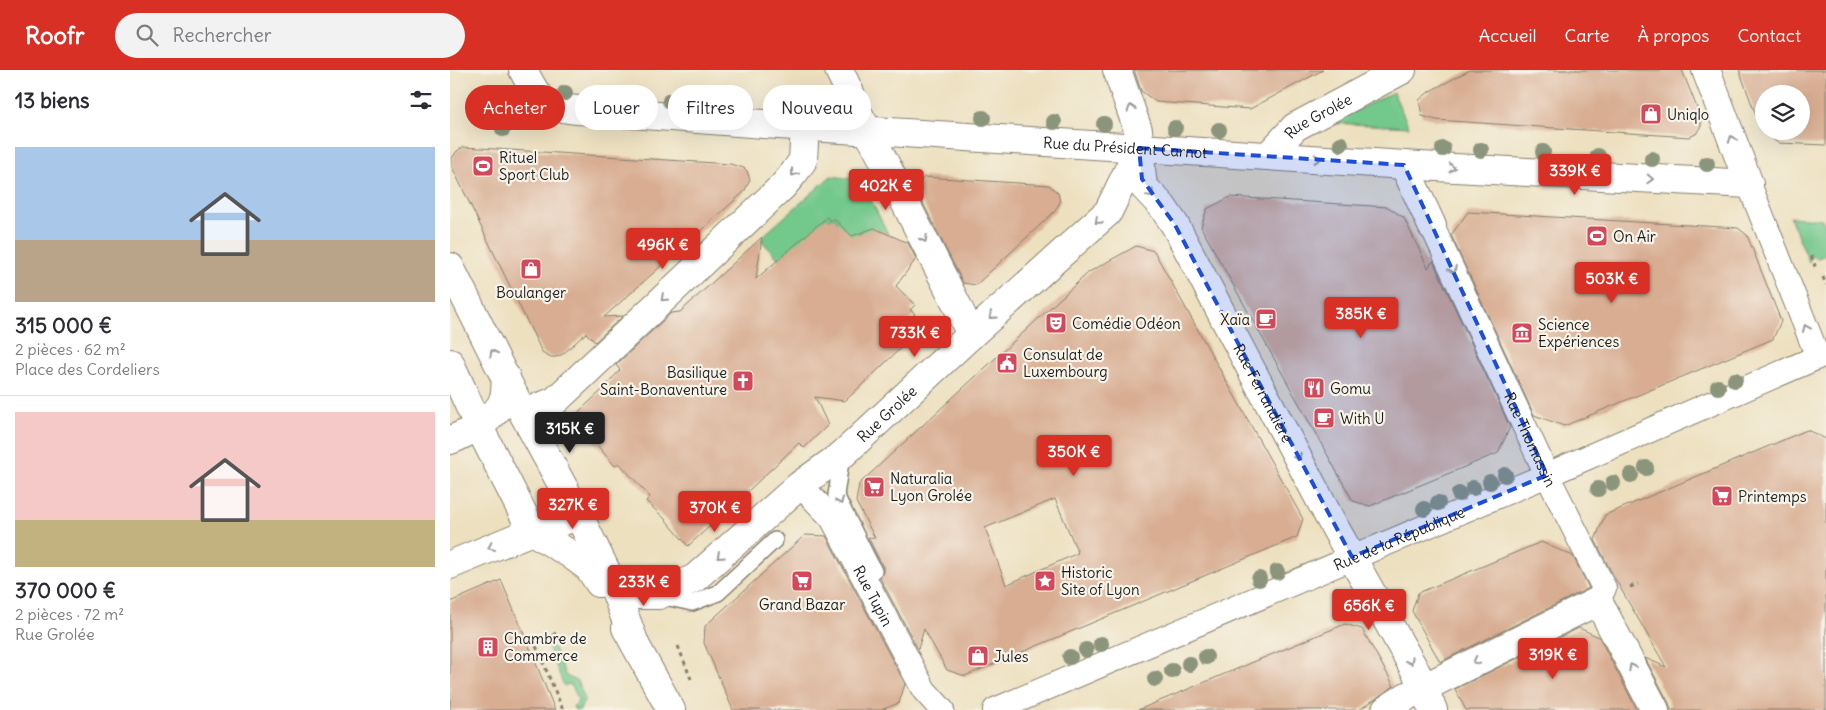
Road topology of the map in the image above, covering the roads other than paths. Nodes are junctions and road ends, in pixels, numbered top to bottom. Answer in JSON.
{"nodes":[{"id":1,"x":523,"y":70,"type":"edge"},
{"id":2,"x":839,"y":70,"type":"edge"},
{"id":3,"x":1117,"y":70,"type":"edge"},
{"id":4,"x":1402,"y":70,"type":"edge"},
{"id":5,"x":1706,"y":70,"type":"edge"},
{"id":6,"x":1369,"y":78,"type":"edge"},
{"id":7,"x":763,"y":124,"type":"edge"},
{"id":8,"x":805,"y":130,"type":"edge"},
{"id":9,"x":852,"y":130,"type":"edge"},
{"id":10,"x":868,"y":131,"type":"junction"},
{"id":11,"x":1139,"y":148,"type":"junction"},
{"id":12,"x":1268,"y":156,"type":"junction"},
{"id":13,"x":1404,"y":165,"type":"junction"},
{"id":14,"x":1748,"y":184,"type":"junction"},
{"id":15,"x":1432,"y":226,"type":"joint"},
{"id":16,"x":450,"y":267,"type":"edge"},
{"id":17,"x":971,"y":335,"type":"junction"},
{"id":18,"x":450,"y":363,"type":"edge"},
{"id":19,"x":506,"y":377,"type":"junction"},
{"id":20,"x":523,"y":413,"type":"junction"},
{"id":21,"x":478,"y":425,"type":"junction"},
{"id":22,"x":450,"y":440,"type":"edge"},
{"id":23,"x":843,"y":454,"type":"junction"},
{"id":24,"x":1547,"y":474,"type":"junction"},
{"id":25,"x":800,"y":485,"type":"junction"},
{"id":26,"x":579,"y":516,"type":"junction"},
{"id":27,"x":532,"y":530,"type":"junction"},
{"id":28,"x":775,"y":540,"type":"dead end"},
{"id":29,"x":1352,"y":557,"type":"junction"},
{"id":30,"x":450,"y":565,"type":"edge"},
{"id":31,"x":589,"y":568,"type":"junction"},
{"id":32,"x":874,"y":571,"type":"dead end"},
{"id":33,"x":613,"y":585,"type":"junction"},
{"id":34,"x":659,"y":595,"type":"junction"},
{"id":35,"x":1598,"y":601,"type":"junction"},
{"id":36,"x":635,"y":644,"type":"junction"},
{"id":37,"x":1427,"y":699,"type":"edge"},
{"id":38,"x":672,"y":710,"type":"edge"},
{"id":39,"x":942,"y":710,"type":"edge"},
{"id":40,"x":995,"y":710,"type":"edge"},
{"id":41,"x":1386,"y":710,"type":"edge"},
{"id":42,"x":1655,"y":710,"type":"edge"}],
"edges":[{"from":1,"to":7,"type":"street","name":"Rue du Président Carnot"},
{"from":2,"to":10,"type":"street"},
{"from":11,"to":3,"type":"street","name":"Rue Ferrandière","one_way":true},
{"from":4,"to":6,"type":"street","name":"Rue Grolée"},
{"from":14,"to":5,"type":"street","one_way":true},
{"from":6,"to":12,"type":"street","name":"Rue Grolée"},
{"from":8,"to":20,"type":"street","one_way":true},
{"from":9,"to":10,"type":"street","name":"Rue du Président Carnot"},
{"from":10,"to":11,"type":"street","name":"Rue du Président Carnot"},
{"from":10,"to":17,"type":"street","one_way":true},
{"from":11,"to":12,"type":"street","name":"Rue du Président Carnot"},
{"from":11,"to":17,"type":"street","name":"Rue Grolée","one_way":true},
{"from":11,"to":29,"type":"street","name":"Rue Ferrandière","one_way":true},
{"from":12,"to":13,"type":"street","name":"Rue du Président Carnot","one_way":true},
{"from":13,"to":14,"type":"street","name":"Rue du Président Carnot","one_way":true},
{"from":13,"to":15,"type":"street","name":"Rue Thomassin"},
{"from":24,"to":14,"type":"street","name":"Rue de la République","one_way":true},
{"from":15,"to":24,"type":"street","name":"Rue Thomassin","one_way":true},
{"from":19,"to":16,"type":"street","one_way":true},
{"from":17,"to":23,"type":"street","name":"Rue Grolée"},
{"from":18,"to":21,"type":"street"},
{"from":19,"to":20,"type":"street"},
{"from":19,"to":21,"type":"street"},
{"from":20,"to":26,"type":"street"},
{"from":21,"to":22,"type":"street"},
{"from":21,"to":27,"type":"street"},
{"from":23,"to":25,"type":"street","name":"Rue Grolée"},
{"from":23,"to":32,"type":"lane","one_way":true},
{"from":24,"to":29,"type":"street","name":"Rue de la République"},
{"from":24,"to":35,"type":"street","name":"Rue Thomassin"},
{"from":25,"to":34,"type":"street","name":"Rue Grolée","one_way":true},
{"from":25,"to":39,"type":"street","name":"Rue Tupin"},
{"from":26,"to":27,"type":"street"},
{"from":26,"to":33,"type":"street"},
{"from":27,"to":30,"type":"street","one_way":true},
{"from":27,"to":31,"type":"street","name":"Rue Grolée"},
{"from":28,"to":34,"type":"lane"},
{"from":29,"to":37,"type":"street","name":"Rue Ferrandière","one_way":true},
{"from":29,"to":40,"type":"street","name":"Rue de la République"},
{"from":31,"to":33,"type":"street","name":"Rue Grolée"},
{"from":31,"to":36,"type":"street"},
{"from":33,"to":34,"type":"street","name":"Rue Grolée"},
{"from":33,"to":36,"type":"street"},
{"from":34,"to":36,"type":"street"},
{"from":35,"to":37,"type":"street","one_way":true},
{"from":42,"to":35,"type":"street","one_way":true},
{"from":36,"to":38,"type":"street"},
{"from":37,"to":41,"type":"street"}]}
